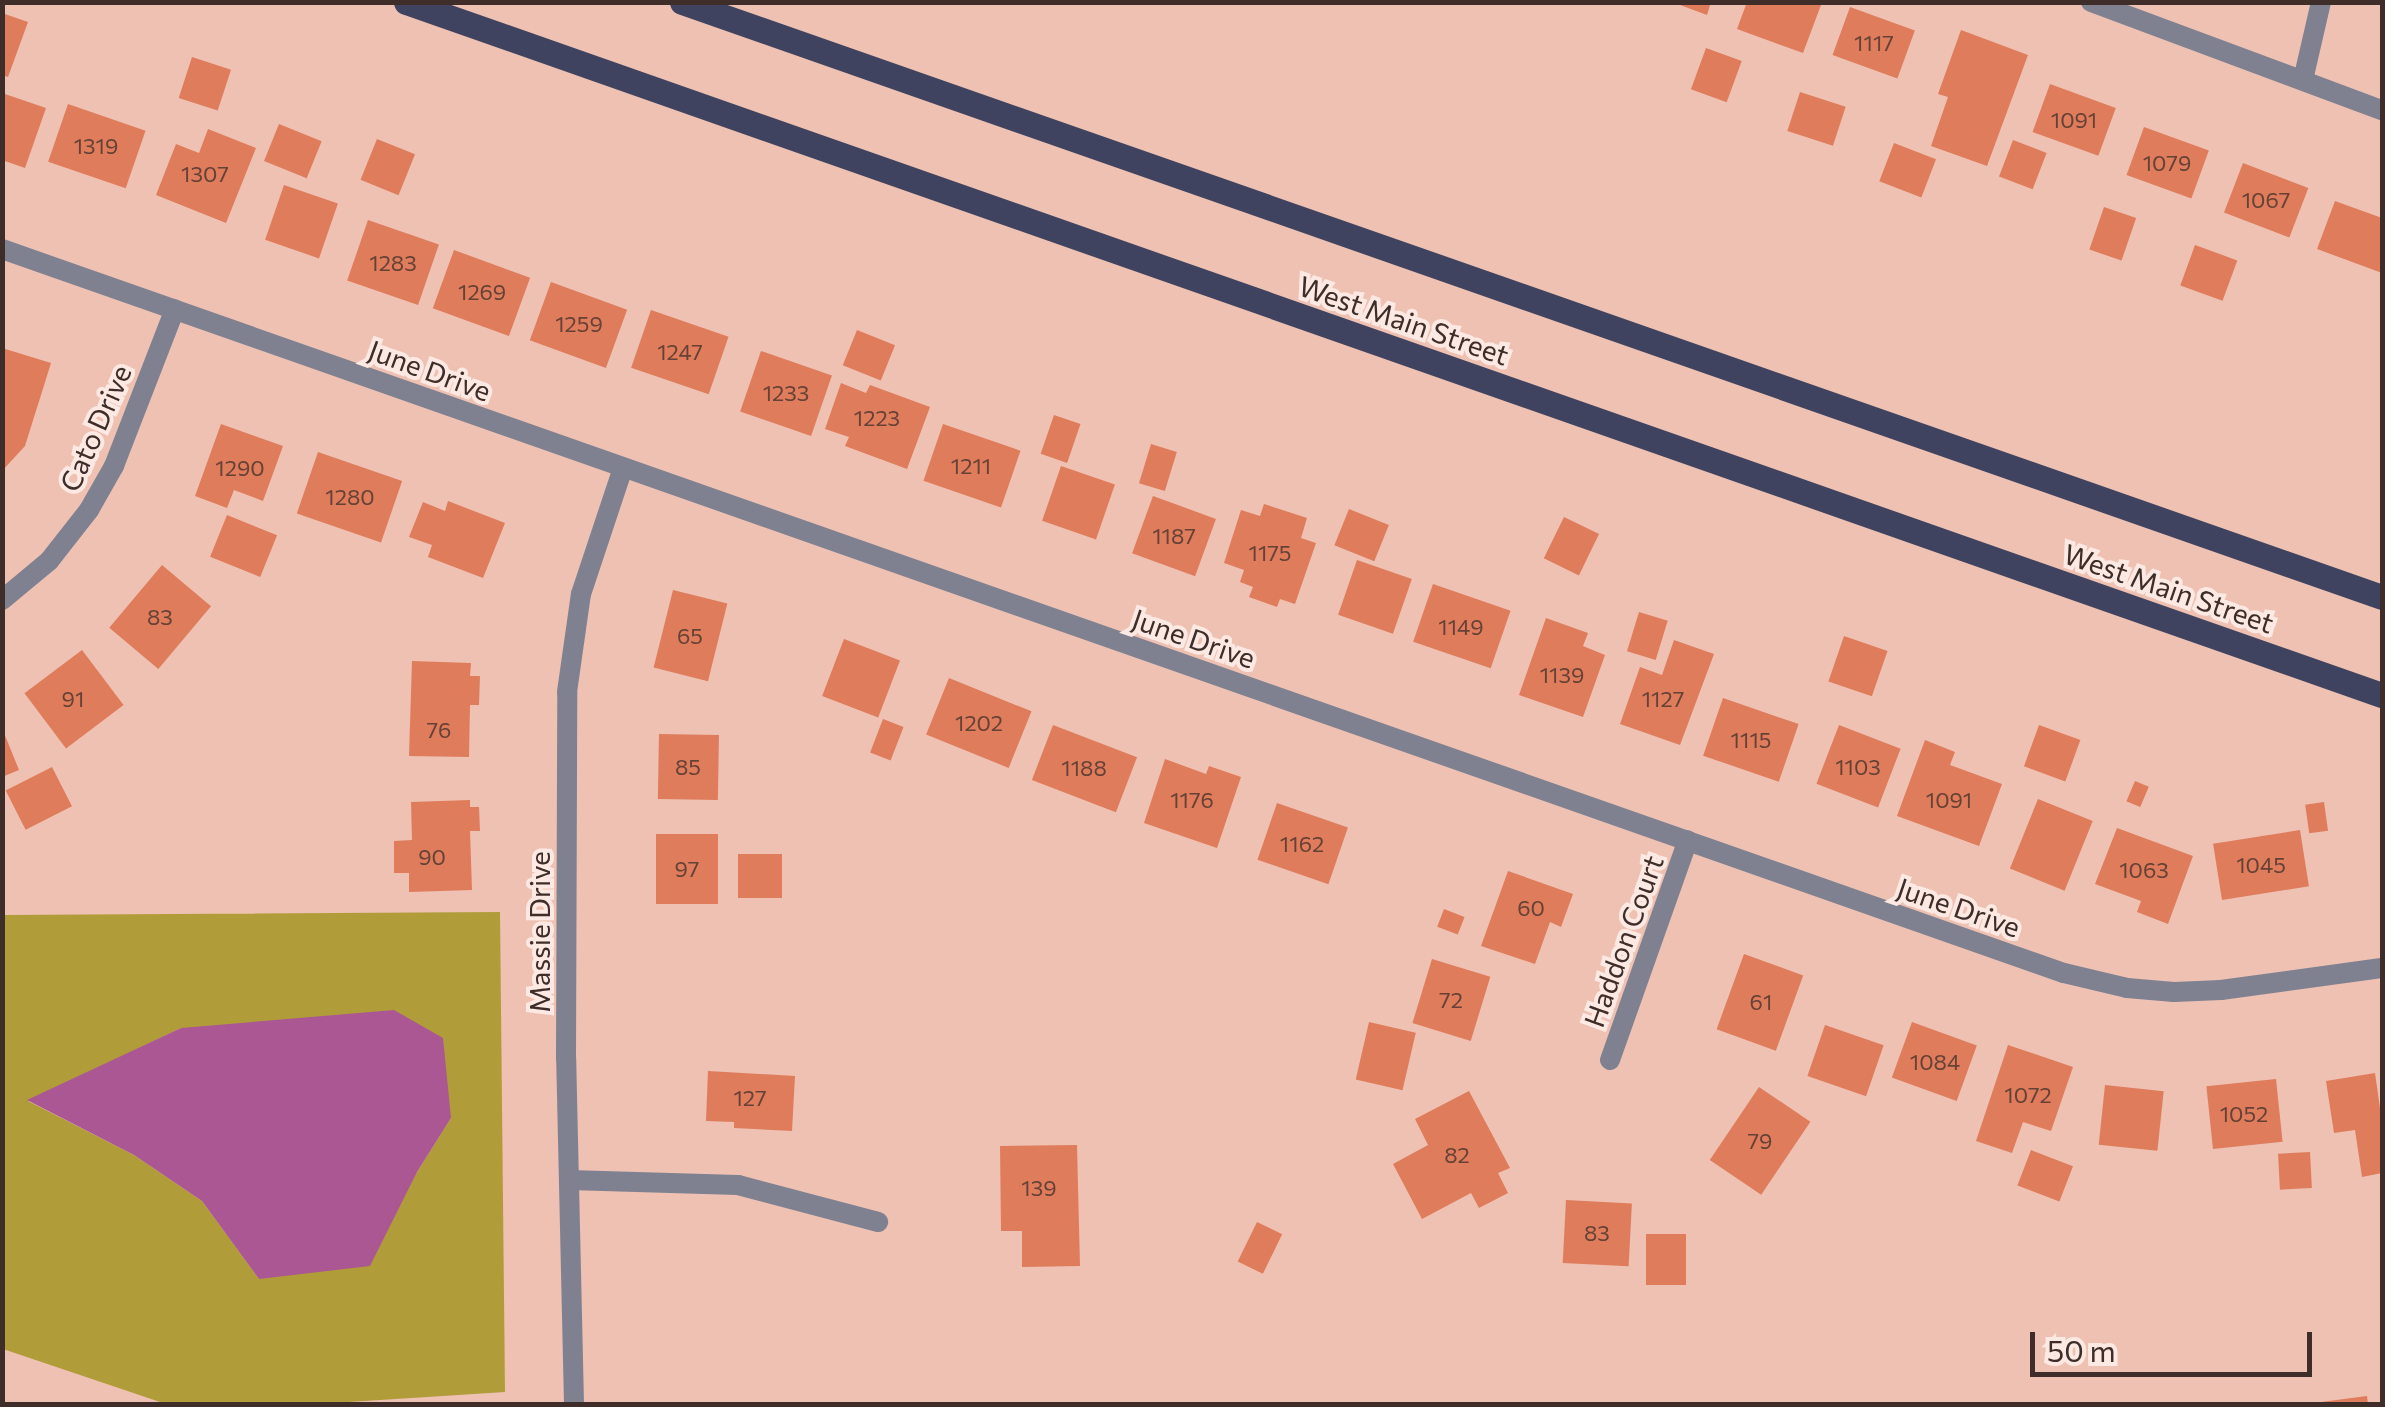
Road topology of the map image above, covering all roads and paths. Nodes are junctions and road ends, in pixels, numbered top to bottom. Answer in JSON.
{"nodes":[{"id":1,"x":406,"y":2,"type":"edge"},
{"id":2,"x":682,"y":2,"type":"edge"},
{"id":3,"x":2091,"y":2,"type":"edge"},
{"id":4,"x":2321,"y":2,"type":"edge"},
{"id":5,"x":2303,"y":80,"type":"junction"},
{"id":6,"x":2382,"y":110,"type":"edge"},
{"id":7,"x":2,"y":249,"type":"edge"},
{"id":8,"x":176,"y":310,"type":"junction"},
{"id":9,"x":624,"y":468,"type":"junction"},
{"id":10,"x":2382,"y":597,"type":"edge"},
{"id":11,"x":2,"y":600,"type":"edge"},
{"id":12,"x":2382,"y":695,"type":"edge"},
{"id":13,"x":1688,"y":840,"type":"junction"},
{"id":14,"x":2382,"y":968,"type":"edge"},
{"id":15,"x":1610,"y":1060,"type":"dead end"},
{"id":16,"x":568,"y":1180,"type":"junction"},
{"id":17,"x":878,"y":1222,"type":"dead end"},
{"id":18,"x":574,"y":1404,"type":"edge"}],
"edges":[{"from":1,"to":12,"type":"main road","name":"West Main Street"},
{"from":2,"to":10,"type":"main road"},
{"from":3,"to":5,"type":"street"},
{"from":4,"to":5,"type":"street"},
{"from":5,"to":6,"type":"street"},
{"from":7,"to":8,"type":"street","name":"June Drive"},
{"from":8,"to":9,"type":"street","name":"June Drive"},
{"from":8,"to":11,"type":"street","name":"Cato Drive"},
{"from":9,"to":13,"type":"street","name":"June Drive"},
{"from":9,"to":16,"type":"street","name":"Massie Drive"},
{"from":13,"to":14,"type":"street","name":"June Drive"},
{"from":13,"to":15,"type":"street","name":"Haddon Court"},
{"from":16,"to":17,"type":"street"},
{"from":16,"to":18,"type":"street","name":"Massie Drive"}]}
